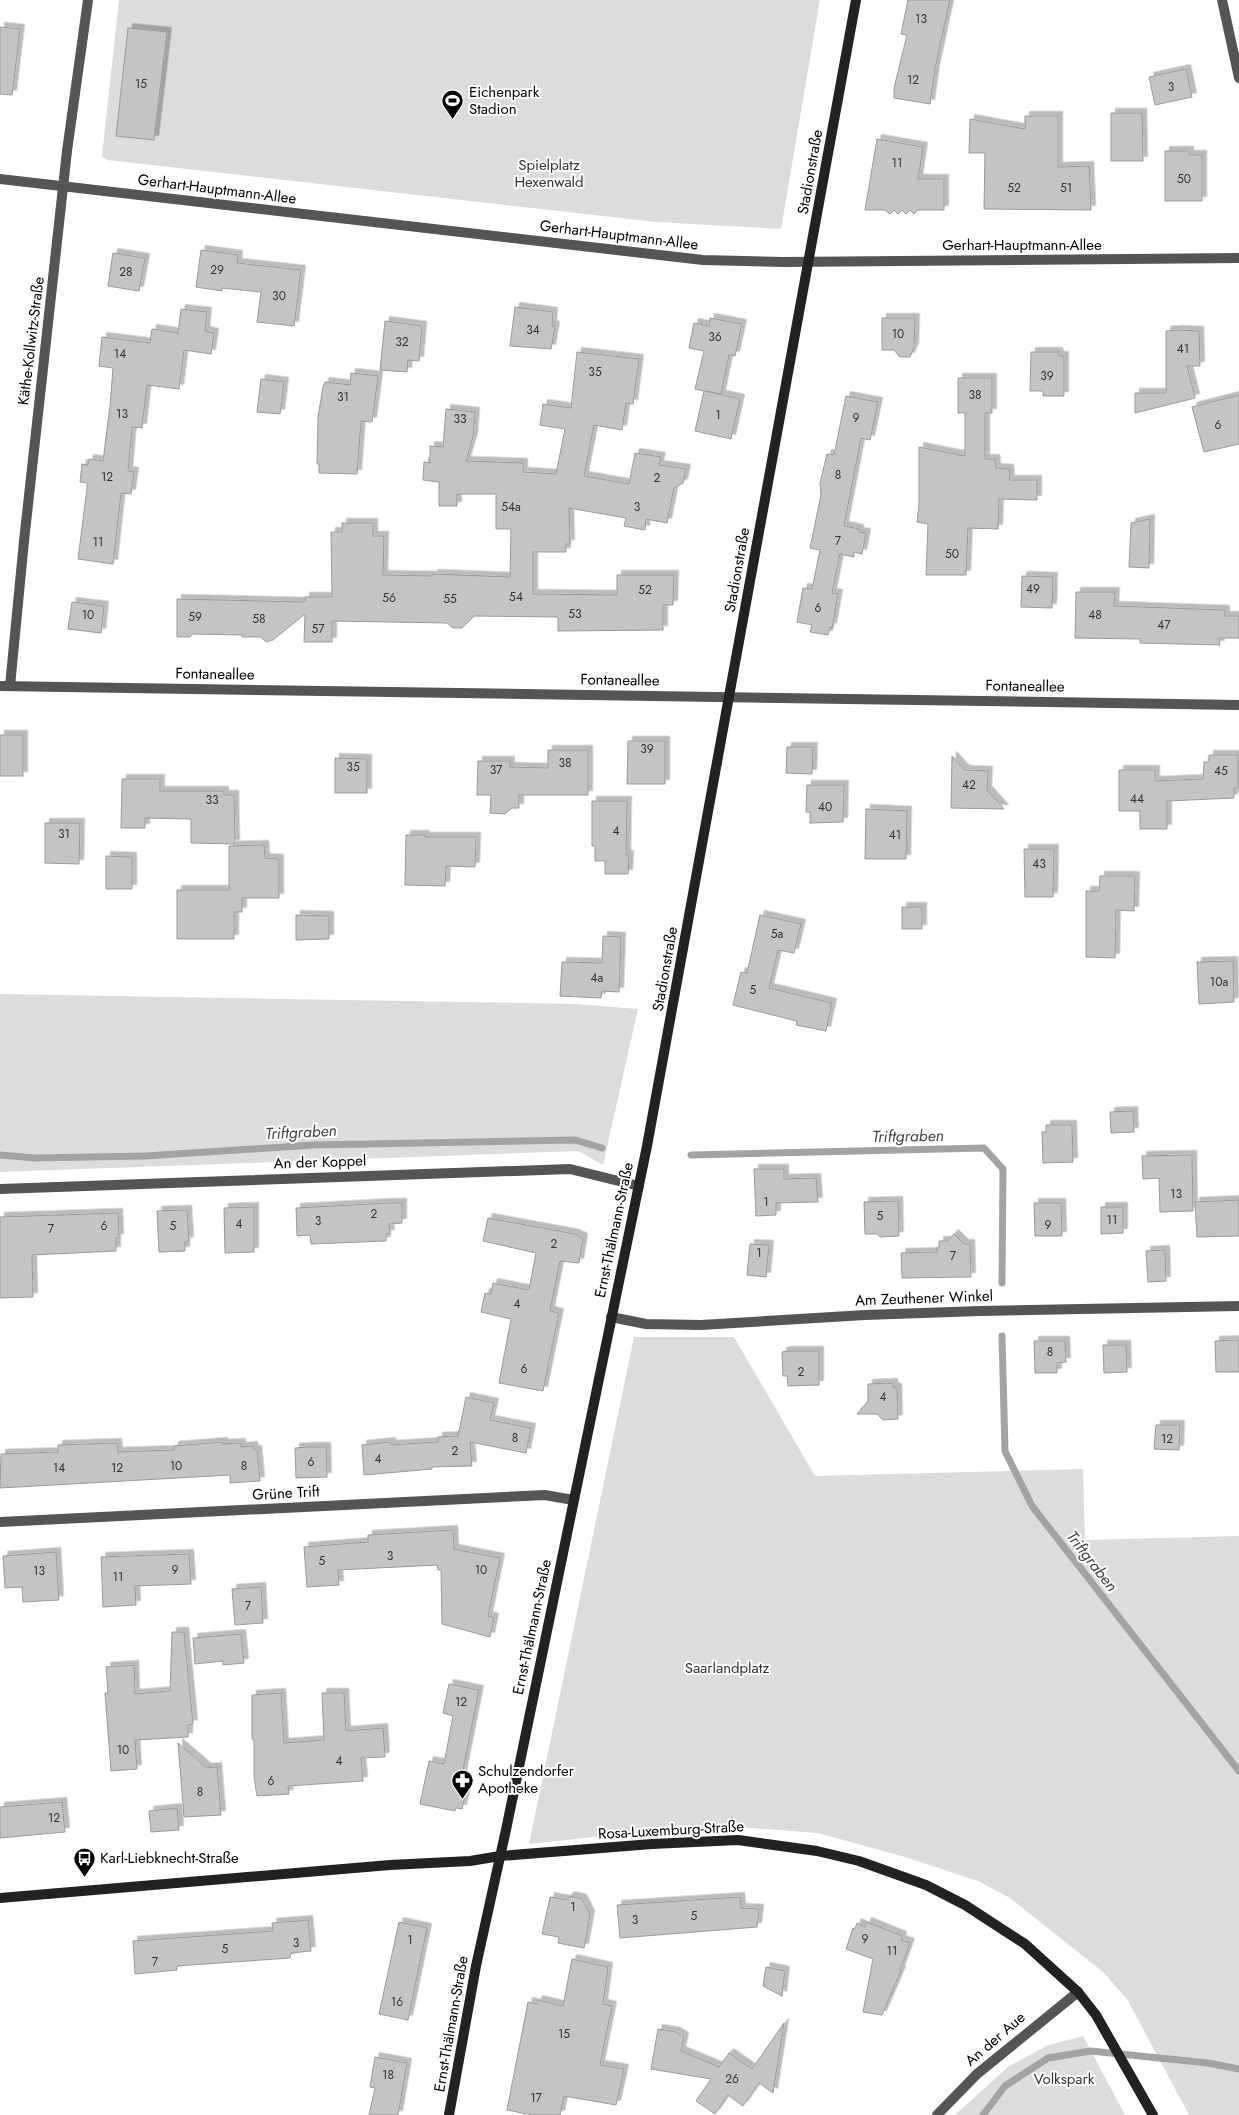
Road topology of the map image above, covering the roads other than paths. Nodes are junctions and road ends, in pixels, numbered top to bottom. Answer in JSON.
{"nodes":[{"id":1,"x":88,"y":0,"type":"edge"},
{"id":2,"x":856,"y":0,"type":"edge"},
{"id":3,"x":1222,"y":0,"type":"edge"},
{"id":4,"x":1239,"y":78,"type":"edge"},
{"id":5,"x":0,"y":179,"type":"edge"},
{"id":6,"x":64,"y":186,"type":"junction"},
{"id":7,"x":1239,"y":258,"type":"edge"},
{"id":8,"x":809,"y":261,"type":"junction"},
{"id":9,"x":5,"y":686,"type":"edge"},
{"id":10,"x":730,"y":696,"type":"junction"},
{"id":11,"x":1239,"y":705,"type":"edge"},
{"id":12,"x":648,"y":1146,"type":"joint"},
{"id":13,"x":639,"y":1186,"type":"junction"},
{"id":14,"x":0,"y":1189,"type":"edge"},
{"id":15,"x":1239,"y":1306,"type":"edge"},
{"id":16,"x":611,"y":1316,"type":"junction"},
{"id":17,"x":573,"y":1500,"type":"junction"},
{"id":18,"x":0,"y":1522,"type":"edge"},
{"id":19,"x":500,"y":1856,"type":"junction"},
{"id":20,"x":0,"y":1898,"type":"edge"},
{"id":21,"x":1078,"y":1992,"type":"junction"},
{"id":22,"x":450,"y":2115,"type":"edge"},
{"id":23,"x":938,"y":2115,"type":"edge"},
{"id":24,"x":1153,"y":2115,"type":"edge"}],
"edges":[{"from":1,"to":6,"type":"street","name":"Käthe-Kollwitz-Straße"},
{"from":2,"to":8,"type":"street","name":"Stadionstraße"},
{"from":3,"to":4,"type":"street"},
{"from":5,"to":6,"type":"street","name":"Gerhart-Hauptmann-Allee"},
{"from":6,"to":8,"type":"street","name":"Gerhart-Hauptmann-Allee"},
{"from":6,"to":9,"type":"street","name":"Käthe-Kollwitz-Straße"},
{"from":7,"to":8,"type":"street","name":"Gerhart-Hauptmann-Allee"},
{"from":8,"to":10,"type":"street","name":"Stadionstraße"},
{"from":9,"to":10,"type":"street","name":"Fontaneallee"},
{"from":10,"to":11,"type":"street","name":"Fontaneallee"},
{"from":10,"to":12,"type":"street","name":"Stadionstraße"},
{"from":12,"to":13,"type":"street","name":"Ernst-Thälmann-Straße"},
{"from":13,"to":14,"type":"street","name":"An der Koppel"},
{"from":13,"to":16,"type":"street","name":"Ernst-Thälmann-Straße"},
{"from":15,"to":16,"type":"street","name":"Am Zeuthener Winkel"},
{"from":16,"to":17,"type":"street","name":"Ernst-Thälmann-Straße"},
{"from":17,"to":18,"type":"street","name":"Grüne Trift"},
{"from":17,"to":19,"type":"street","name":"Ernst-Thälmann-Straße"},
{"from":19,"to":20,"type":"street"},
{"from":19,"to":21,"type":"street","name":"Rosa-Luxemburg-Straße"},
{"from":19,"to":22,"type":"street","name":"Ernst-Thälmann-Straße"},
{"from":21,"to":23,"type":"street","name":"An der Aue"},
{"from":21,"to":24,"type":"street","name":"Rosa-Luxemburg-Straße"}]}
